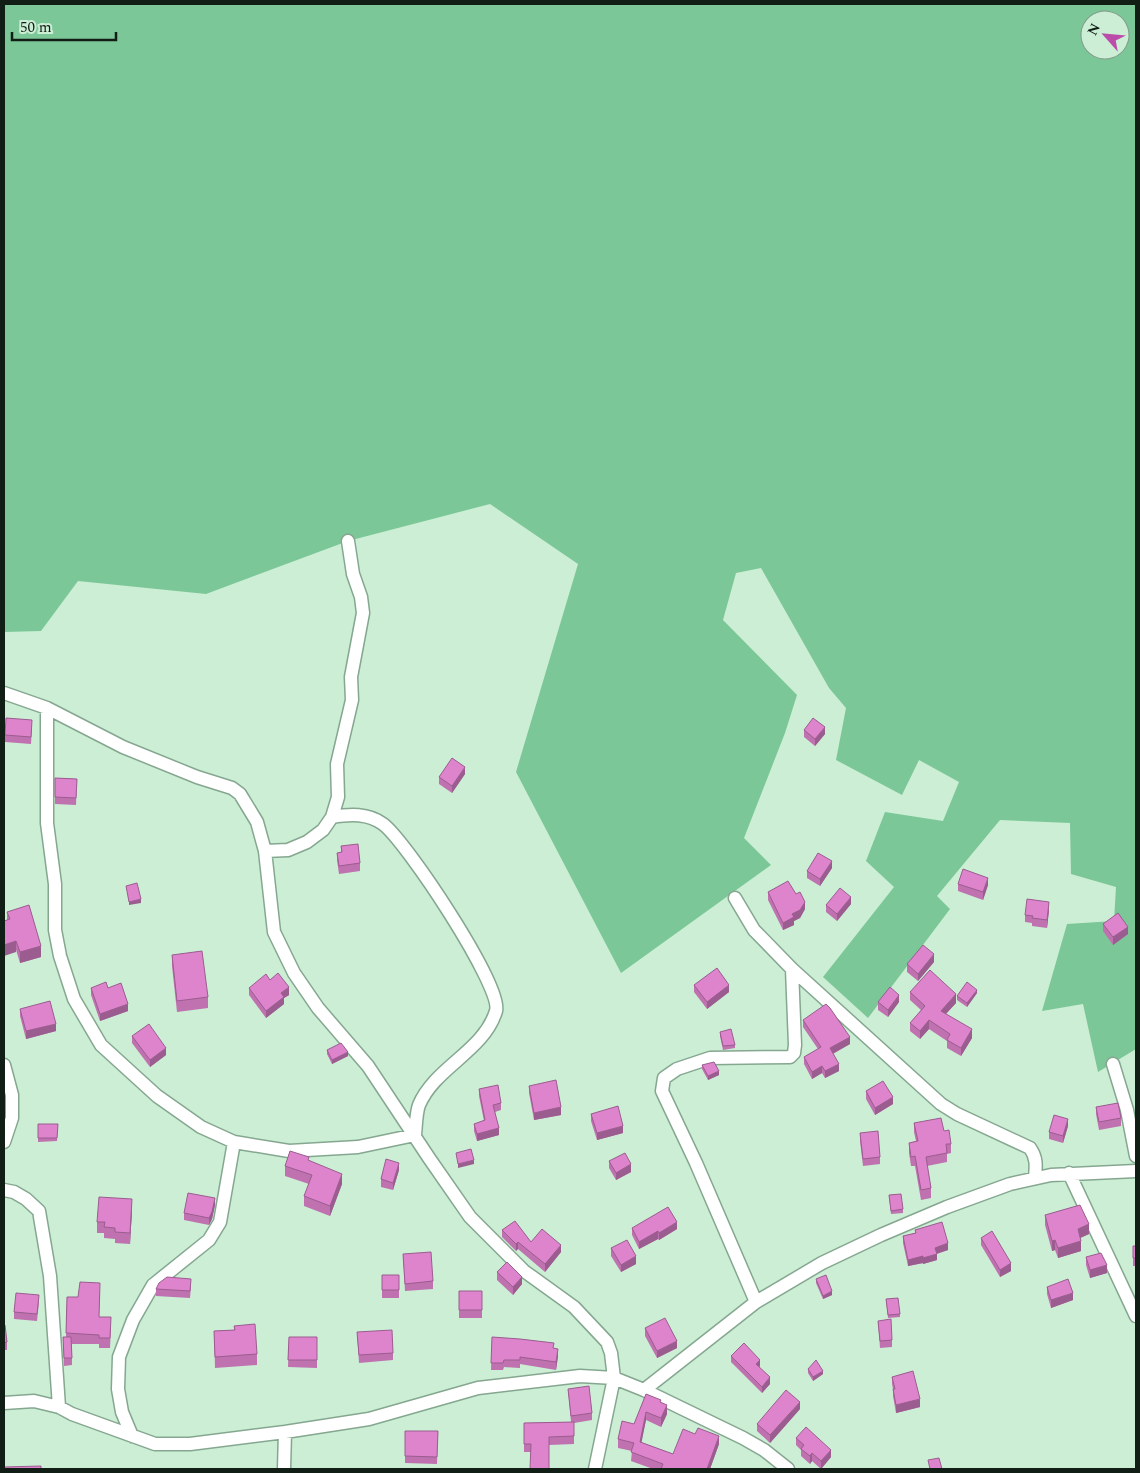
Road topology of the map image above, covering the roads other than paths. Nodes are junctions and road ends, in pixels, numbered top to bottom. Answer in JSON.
{"nodes":[{"id":1,"x":348,"y":541,"type":"dead end"},
{"id":2,"x":4,"y":693,"type":"edge"},
{"id":3,"x":47,"y":708,"type":"junction"},
{"id":4,"x":332,"y":816,"type":"junction"},
{"id":5,"x":265,"y":851,"type":"junction"},
{"id":6,"x":734,"y":898,"type":"dead end"},
{"id":7,"x":792,"y":969,"type":"junction"},
{"id":8,"x":1114,"y":1064,"type":"dead end"},
{"id":9,"x":4,"y":1065,"type":"edge"},
{"id":10,"x":415,"y":1135,"type":"junction"},
{"id":11,"x":4,"y":1142,"type":"edge"},
{"id":12,"x":234,"y":1142,"type":"junction"},
{"id":13,"x":1136,"y":1156,"type":"edge"},
{"id":14,"x":1136,"y":1171,"type":"edge"},
{"id":15,"x":1069,"y":1173,"type":"junction"},
{"id":16,"x":1035,"y":1178,"type":"junction"},
{"id":17,"x":4,"y":1190,"type":"edge"},
{"id":18,"x":756,"y":1302,"type":"junction"},
{"id":19,"x":1136,"y":1316,"type":"edge"},
{"id":20,"x":614,"y":1378,"type":"junction"},
{"id":21,"x":644,"y":1390,"type":"junction"},
{"id":22,"x":4,"y":1403,"type":"edge"},
{"id":23,"x":59,"y":1407,"type":"junction"},
{"id":24,"x":285,"y":1432,"type":"junction"},
{"id":25,"x":132,"y":1436,"type":"junction"},
{"id":26,"x":284,"y":1469,"type":"edge"},
{"id":27,"x":595,"y":1469,"type":"edge"},
{"id":28,"x":788,"y":1469,"type":"edge"}],
"edges":[{"from":1,"to":4,"type":"street"},
{"from":2,"to":3,"type":"street"},
{"from":3,"to":5,"type":"street"},
{"from":3,"to":12,"type":"street"},
{"from":4,"to":5,"type":"street"},
{"from":4,"to":10,"type":"street"},
{"from":5,"to":10,"type":"street"},
{"from":6,"to":7,"type":"street"},
{"from":7,"to":16,"type":"street"},
{"from":7,"to":18,"type":"street"},
{"from":8,"to":13,"type":"street"},
{"from":9,"to":11,"type":"street"},
{"from":10,"to":12,"type":"street"},
{"from":10,"to":20,"type":"street"},
{"from":12,"to":25,"type":"street"},
{"from":14,"to":15,"type":"street"},
{"from":15,"to":16,"type":"street"},
{"from":15,"to":19,"type":"street"},
{"from":16,"to":18,"type":"street"},
{"from":17,"to":23,"type":"street"},
{"from":18,"to":21,"type":"street"},
{"from":20,"to":21,"type":"street"},
{"from":20,"to":24,"type":"street"},
{"from":20,"to":27,"type":"street"},
{"from":21,"to":28,"type":"street"},
{"from":22,"to":23,"type":"street"},
{"from":23,"to":25,"type":"street"},
{"from":24,"to":25,"type":"street"},
{"from":24,"to":26,"type":"street"}]}
